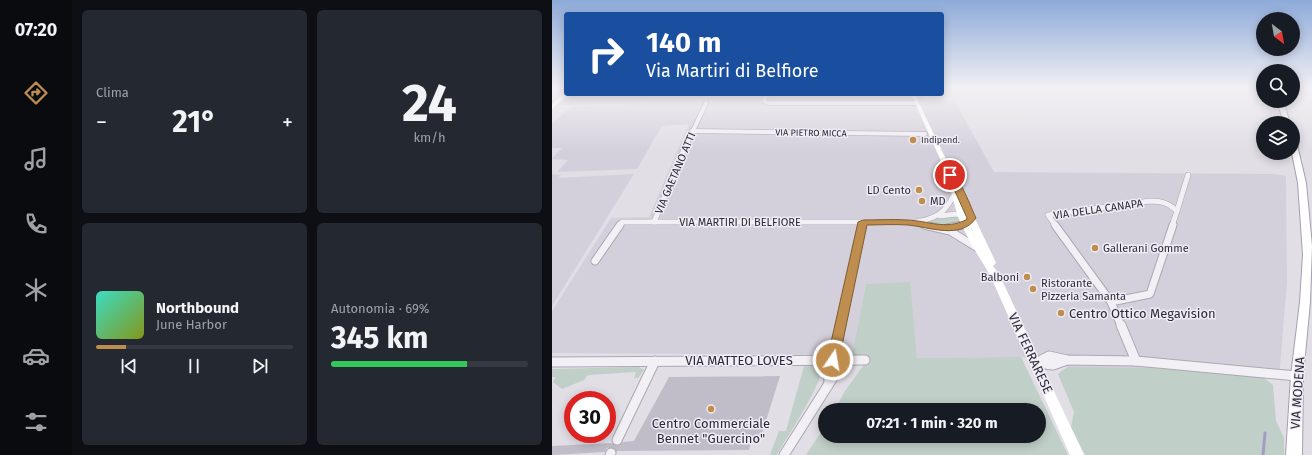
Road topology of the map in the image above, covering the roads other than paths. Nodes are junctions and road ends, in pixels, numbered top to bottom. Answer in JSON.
{"nodes":[{"id":1,"x":703,"y":109,"type":"edge"},
{"id":2,"x":918,"y":109,"type":"edge"},
{"id":3,"x":692,"y":131,"type":"junction"},
{"id":4,"x":927,"y":134,"type":"junction"},
{"id":5,"x":1297,"y":160,"type":"edge"},
{"id":6,"x":1188,"y":175,"type":"dead end"},
{"id":7,"x":953,"y":181,"type":"junction"},
{"id":8,"x":954,"y":194,"type":"junction"},
{"id":9,"x":1178,"y":211,"type":"junction"},
{"id":10,"x":936,"y":217,"type":"junction"},
{"id":11,"x":966,"y":219,"type":"junction"},
{"id":12,"x":654,"y":222,"type":"junction"},
{"id":13,"x":863,"y":222,"type":"junction"},
{"id":14,"x":906,"y":222,"type":"junction"},
{"id":15,"x":946,"y":228,"type":"junction"},
{"id":16,"x":977,"y":248,"type":"junction"},
{"id":17,"x":595,"y":261,"type":"dead end"},
{"id":18,"x":994,"y":274,"type":"junction"},
{"id":19,"x":1111,"y":302,"type":"junction"},
{"id":20,"x":655,"y":360,"type":"junction"},
{"id":21,"x":823,"y":360,"type":"junction"},
{"id":22,"x":833,"y":360,"type":"junction"},
{"id":23,"x":844,"y":360,"type":"junction"},
{"id":24,"x":865,"y":360,"type":"dead end"},
{"id":25,"x":1136,"y":361,"type":"junction"},
{"id":26,"x":552,"y":362,"type":"edge"},
{"id":27,"x":1036,"y":363,"type":"junction"},
{"id":28,"x":1297,"y":376,"type":"junction"},
{"id":29,"x":828,"y":382,"type":"junction"},
{"id":30,"x":617,"y":440,"type":"tunnel mouth"},
{"id":31,"x":784,"y":455,"type":"edge"},
{"id":32,"x":1077,"y":455,"type":"edge"},
{"id":33,"x":1294,"y":455,"type":"edge"}],
"edges":[{"from":1,"to":3,"type":"street","name":"VIA GAETANO ATTI"},
{"from":2,"to":4,"type":"main road","name":"VIA FERRARESE"},
{"from":3,"to":4,"type":"street","name":"VIA PIETRO MICCA"},
{"from":3,"to":12,"type":"street","name":"VIA GAETANO ATTI"},
{"from":4,"to":7,"type":"main road","name":"VIA FERRARESE"},
{"from":5,"to":28,"type":"main road","name":"VIA MODENA"},
{"from":6,"to":9,"type":"street"},
{"from":7,"to":8,"type":"main road","name":"VIA FERRARESE"},
{"from":7,"to":11,"type":"main road","name":"VIA FERRARESE"},
{"from":8,"to":10,"type":"street","name":"VIA MARTIRI DI BELFIORE"},
{"from":8,"to":11,"type":"main road","name":"VIA FERRARESE"},
{"from":9,"to":19,"type":"street"},
{"from":9,"to":19,"type":"street","name":"VIA DELLA CANAPA"},
{"from":10,"to":11,"type":"street","name":"VIA MARTIRI DI BELFIORE"},
{"from":10,"to":14,"type":"street","name":"VIA MARTIRI DI BELFIORE"},
{"from":11,"to":15,"type":"street","name":"VIA MARTIRI DI BELFIORE"},
{"from":11,"to":16,"type":"main road","name":"VIA FERRARESE"},
{"from":11,"to":18,"type":"main road","name":"VIA FERRARESE"},
{"from":12,"to":13,"type":"street","name":"VIA MARTIRI DI BELFIORE"},
{"from":12,"to":17,"type":"street","name":"VIA MARTIRI DI BELFIORE"},
{"from":13,"to":14,"type":"street","name":"VIA MARTIRI DI BELFIORE"},
{"from":13,"to":22,"type":"street"},
{"from":14,"to":15,"type":"street","name":"VIA MARTIRI DI BELFIORE"},
{"from":15,"to":16,"type":"street","name":"VIA MARTIRI DI BELFIORE"},
{"from":16,"to":18,"type":"main road","name":"VIA FERRARESE"},
{"from":18,"to":27,"type":"main road","name":"VIA FERRARESE"},
{"from":19,"to":25,"type":"street","name":"VIA DELLA CANAPA"},
{"from":20,"to":21,"type":"street","name":"VIA MATTEO LOVES"},
{"from":20,"to":26,"type":"street","name":"VIA MATTEO LOVES"},
{"from":20,"to":30,"type":"street"},
{"from":21,"to":22,"type":"street","name":"VIA MATTEO LOVES"},
{"from":21,"to":29,"type":"street"},
{"from":22,"to":23,"type":"street","name":"VIA MATTEO LOVES"},
{"from":23,"to":24,"type":"street","name":"VIA MATTEO LOVES"},
{"from":23,"to":29,"type":"street"},
{"from":25,"to":27,"type":"street"},
{"from":25,"to":28,"type":"street"},
{"from":27,"to":32,"type":"main road","name":"VIA FERRARESE"},
{"from":28,"to":33,"type":"main road","name":"VIA MODENA"},
{"from":29,"to":31,"type":"street"}]}
